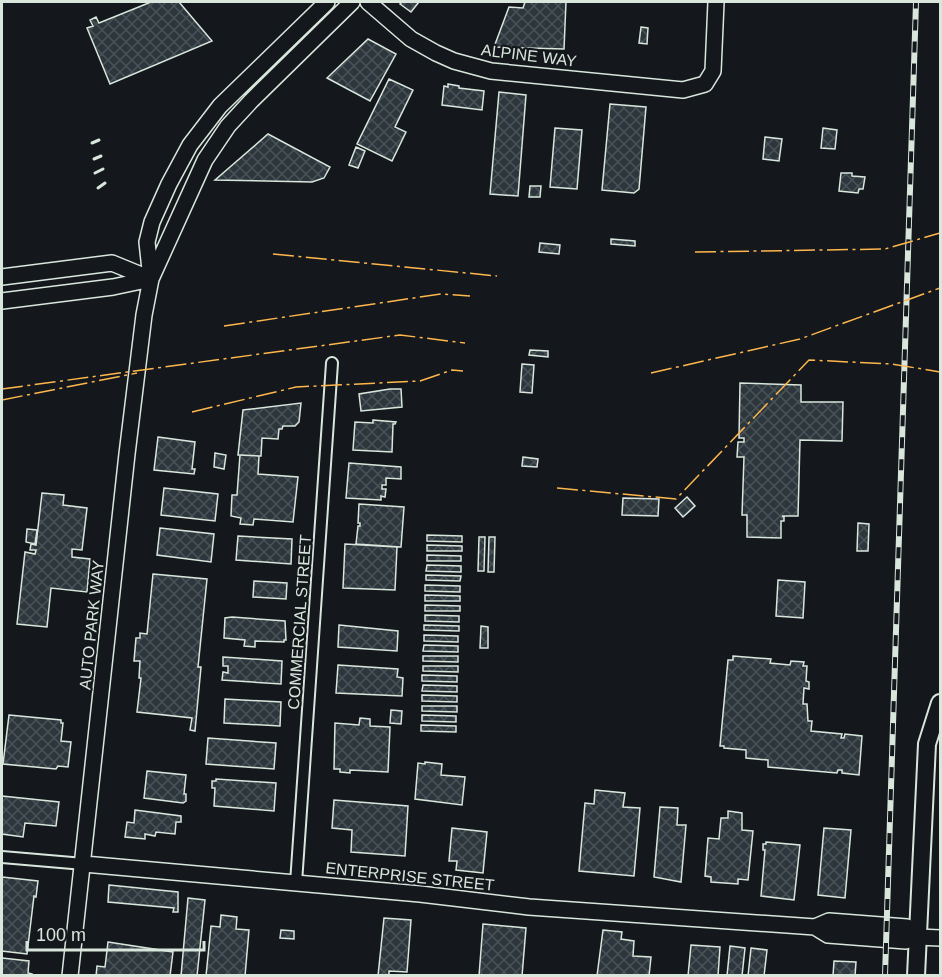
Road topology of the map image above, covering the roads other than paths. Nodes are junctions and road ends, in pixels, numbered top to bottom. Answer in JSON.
{"nodes":[{"id":1,"x":327,"y":2,"type":"edge"},
{"id":2,"x":352,"y":2,"type":"edge"},
{"id":3,"x":368,"y":2,"type":"edge"},
{"id":4,"x":717,"y":2,"type":"edge"},
{"id":5,"x":2,"y":277,"type":"edge"},
{"id":6,"x":151,"y":279,"type":"junction"},
{"id":7,"x":2,"y":301,"type":"edge"},
{"id":8,"x":332,"y":363,"type":"dead end"},
{"id":9,"x":940,"y":703,"type":"edge"},
{"id":10,"x":2,"y":857,"type":"edge"},
{"id":11,"x":84,"y":864,"type":"junction"},
{"id":12,"x":296,"y":883,"type":"junction"},
{"id":13,"x":918,"y":937,"type":"junction"},
{"id":14,"x":940,"y":938,"type":"edge"},
{"id":15,"x":70,"y":975,"type":"edge"},
{"id":16,"x":916,"y":975,"type":"edge"}],
"edges":[{"from":1,"to":6,"type":"main road","name":"AUTO PARK WAY"},
{"from":2,"to":6,"type":"main road","name":"AUTO PARK WAY"},
{"from":3,"to":4,"type":"main road","name":"ALPINE WAY"},
{"from":5,"to":6,"type":"main road"},
{"from":6,"to":7,"type":"main road"},
{"from":6,"to":11,"type":"main road","name":"AUTO PARK WAY"},
{"from":8,"to":12,"type":"street","name":"COMMERCIAL STREET"},
{"from":9,"to":13,"type":"main road"},
{"from":10,"to":11,"type":"street","name":"ENTERPRISE STREET"},
{"from":11,"to":12,"type":"main road","name":"ENTERPRISE STREET"},
{"from":11,"to":15,"type":"main road","name":"AUTO PARK WAY"},
{"from":12,"to":13,"type":"main road","name":"ENTERPRISE STREET"},
{"from":13,"to":14,"type":"main road","name":"ENTERPRISE STREET"},
{"from":13,"to":16,"type":"main road"}]}
